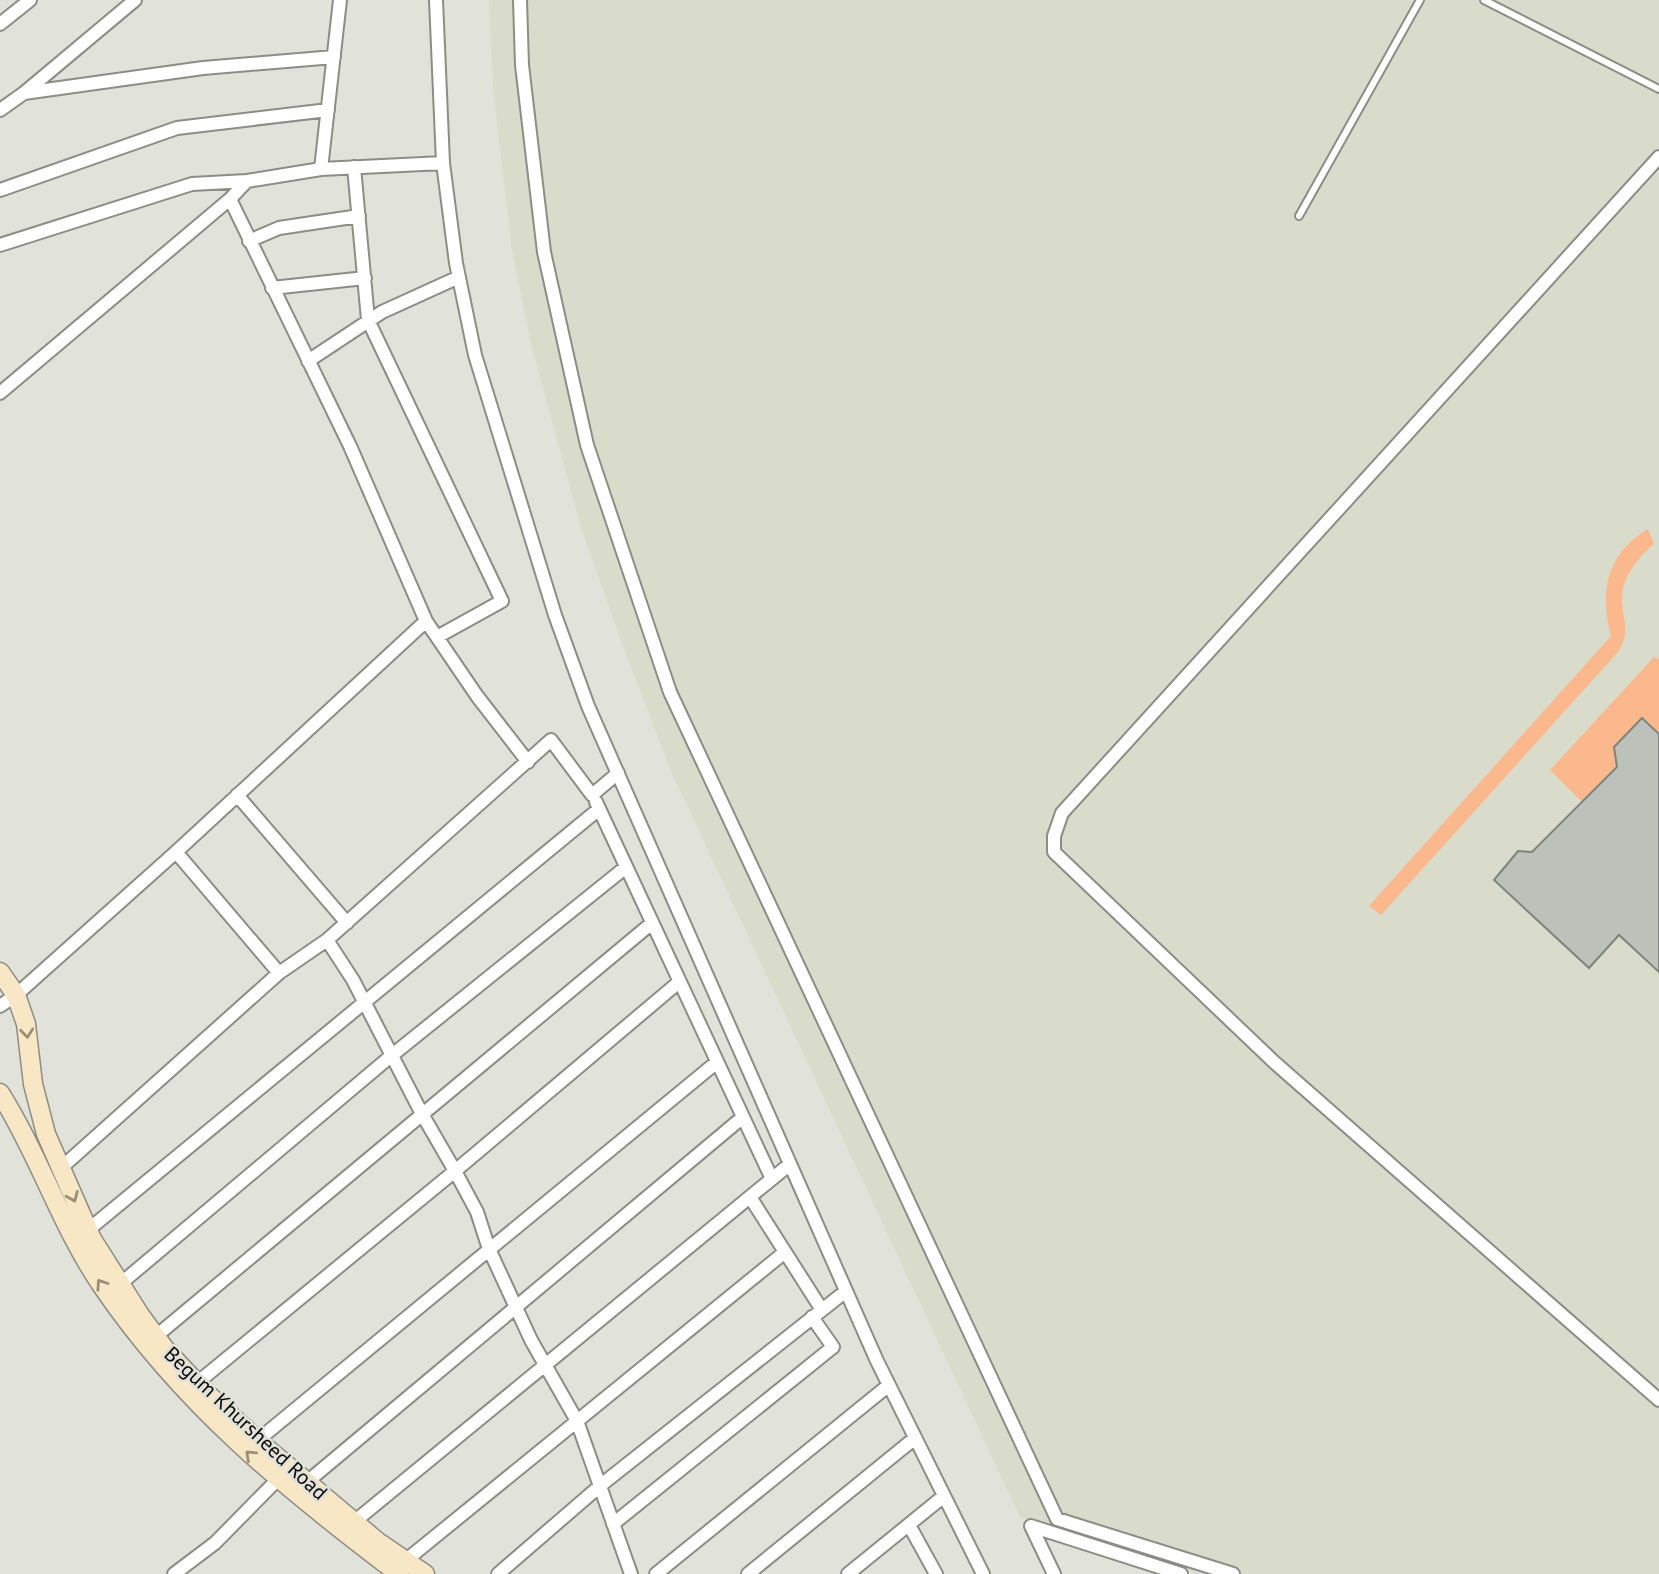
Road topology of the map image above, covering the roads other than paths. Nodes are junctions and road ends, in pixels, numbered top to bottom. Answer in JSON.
{"nodes":[{"id":1,"x":30,"y":0,"type":"edge"},
{"id":2,"x":135,"y":0,"type":"edge"},
{"id":3,"x":340,"y":0,"type":"edge"},
{"id":4,"x":436,"y":0,"type":"edge"},
{"id":5,"x":520,"y":0,"type":"edge"},
{"id":6,"x":1420,"y":0,"type":"edge"},
{"id":7,"x":1484,"y":0,"type":"edge"},
{"id":8,"x":0,"y":24,"type":"edge"},
{"id":9,"x":334,"y":57,"type":"junction"},
{"id":10,"x":1659,"y":89,"type":"edge"},
{"id":11,"x":24,"y":93,"type":"junction"},
{"id":12,"x":0,"y":110,"type":"edge"},
{"id":13,"x":328,"y":110,"type":"junction"},
{"id":14,"x":1659,"y":157,"type":"edge"},
{"id":15,"x":443,"y":163,"type":"junction"},
{"id":16,"x":354,"y":167,"type":"junction"},
{"id":17,"x":321,"y":169,"type":"junction"},
{"id":18,"x":247,"y":181,"type":"junction"},
{"id":19,"x":0,"y":190,"type":"edge"},
{"id":20,"x":230,"y":199,"type":"junction"},
{"id":21,"x":359,"y":216,"type":"junction"},
{"id":22,"x":1299,"y":216,"type":"dead end"},
{"id":23,"x":249,"y":241,"type":"junction"},
{"id":24,"x":0,"y":246,"type":"edge"},
{"id":25,"x":459,"y":277,"type":"junction"},
{"id":26,"x":365,"y":278,"type":"junction"},
{"id":27,"x":272,"y":288,"type":"junction"},
{"id":28,"x":368,"y":320,"type":"junction"},
{"id":29,"x":308,"y":361,"type":"junction"},
{"id":30,"x":0,"y":393,"type":"edge"},
{"id":31,"x":426,"y":621,"type":"junction"},
{"id":32,"x":437,"y":637,"type":"junction"},
{"id":33,"x":528,"y":762,"type":"junction"},
{"id":34,"x":618,"y":773,"type":"junction"},
{"id":35,"x":237,"y":795,"type":"junction"},
{"id":36,"x":592,"y":795,"type":"junction"},
{"id":37,"x":599,"y":809,"type":"junction"},
{"id":38,"x":176,"y":852,"type":"junction"},
{"id":39,"x":626,"y":867,"type":"junction"},
{"id":40,"x":347,"y":923,"type":"junction"},
{"id":41,"x":652,"y":923,"type":"junction"},
{"id":42,"x":327,"y":940,"type":"junction"},
{"id":43,"x":0,"y":972,"type":"edge"},
{"id":44,"x":279,"y":973,"type":"junction"},
{"id":45,"x":680,"y":982,"type":"junction"},
{"id":46,"x":16,"y":995,"type":"junction"},
{"id":47,"x":364,"y":1001,"type":"junction"},
{"id":48,"x":0,"y":1006,"type":"edge"},
{"id":49,"x":391,"y":1056,"type":"junction"},
{"id":50,"x":717,"y":1062,"type":"junction"},
{"id":51,"x":0,"y":1093,"type":"edge"},
{"id":52,"x":422,"y":1114,"type":"junction"},
{"id":53,"x":743,"y":1117,"type":"junction"},
{"id":54,"x":790,"y":1164,"type":"junction"},
{"id":55,"x":61,"y":1168,"type":"junction"},
{"id":56,"x":455,"y":1171,"type":"junction"},
{"id":57,"x":772,"y":1180,"type":"junction"},
{"id":58,"x":750,"y":1197,"type":"junction"},
{"id":59,"x":88,"y":1230,"type":"junction"},
{"id":60,"x":489,"y":1248,"type":"junction"},
{"id":61,"x":785,"y":1252,"type":"junction"},
{"id":62,"x":119,"y":1285,"type":"junction"},
{"id":63,"x":846,"y":1291,"type":"junction"},
{"id":64,"x":518,"y":1307,"type":"junction"},
{"id":65,"x":817,"y":1314,"type":"junction"},
{"id":66,"x":156,"y":1337,"type":"junction"},
{"id":67,"x":544,"y":1366,"type":"junction"},
{"id":68,"x":197,"y":1383,"type":"junction"},
{"id":69,"x":889,"y":1385,"type":"junction"},
{"id":70,"x":1659,"y":1400,"type":"edge"},
{"id":71,"x":577,"y":1421,"type":"junction"},
{"id":72,"x":915,"y":1437,"type":"junction"},
{"id":73,"x":258,"y":1440,"type":"junction"},
{"id":74,"x":284,"y":1474,"type":"junction"},
{"id":75,"x":307,"y":1482,"type":"junction"},
{"id":76,"x":601,"y":1485,"type":"junction"},
{"id":77,"x":944,"y":1496,"type":"junction"},
{"id":78,"x":354,"y":1522,"type":"junction"},
{"id":79,"x":613,"y":1524,"type":"junction"},
{"id":80,"x":909,"y":1525,"type":"junction"},
{"id":81,"x":402,"y":1567,"type":"edge"},
{"id":82,"x":1173,"y":1573,"type":"edge"},
{"id":83,"x":174,"y":1574,"type":"edge"},
{"id":84,"x":425,"y":1574,"type":"edge"},
{"id":85,"x":498,"y":1574,"type":"edge"},
{"id":86,"x":631,"y":1574,"type":"edge"},
{"id":87,"x":656,"y":1574,"type":"edge"},
{"id":88,"x":748,"y":1574,"type":"edge"},
{"id":89,"x":848,"y":1574,"type":"edge"},
{"id":90,"x":936,"y":1574,"type":"edge"},
{"id":91,"x":983,"y":1574,"type":"edge"},
{"id":92,"x":1054,"y":1574,"type":"edge"},
{"id":93,"x":1233,"y":1574,"type":"edge"}],
"edges":[{"from":1,"to":8,"type":"street"},
{"from":2,"to":11,"type":"street"},
{"from":3,"to":9,"type":"street"},
{"from":4,"to":15,"type":"street"},
{"from":5,"to":93,"type":"street"},
{"from":6,"to":22,"type":"lane"},
{"from":7,"to":10,"type":"lane"},
{"from":9,"to":11,"type":"street"},
{"from":9,"to":13,"type":"street"},
{"from":11,"to":12,"type":"street"},
{"from":13,"to":17,"type":"street"},
{"from":13,"to":19,"type":"street"},
{"from":14,"to":70,"type":"street"},
{"from":15,"to":16,"type":"street"},
{"from":15,"to":25,"type":"street"},
{"from":16,"to":17,"type":"street"},
{"from":16,"to":21,"type":"street"},
{"from":17,"to":18,"type":"street"},
{"from":18,"to":20,"type":"street"},
{"from":18,"to":24,"type":"street"},
{"from":20,"to":23,"type":"street"},
{"from":20,"to":30,"type":"street"},
{"from":21,"to":23,"type":"street"},
{"from":21,"to":26,"type":"street"},
{"from":23,"to":27,"type":"street"},
{"from":25,"to":28,"type":"street"},
{"from":25,"to":34,"type":"street"},
{"from":26,"to":27,"type":"street"},
{"from":26,"to":28,"type":"street"},
{"from":27,"to":29,"type":"street"},
{"from":28,"to":29,"type":"street"},
{"from":28,"to":32,"type":"street"},
{"from":29,"to":31,"type":"street"},
{"from":31,"to":32,"type":"street"},
{"from":31,"to":35,"type":"street"},
{"from":32,"to":33,"type":"street"},
{"from":33,"to":36,"type":"street"},
{"from":33,"to":40,"type":"street"},
{"from":34,"to":36,"type":"street"},
{"from":34,"to":54,"type":"street"},
{"from":35,"to":38,"type":"street"},
{"from":35,"to":40,"type":"street"},
{"from":36,"to":37,"type":"street"},
{"from":37,"to":39,"type":"street"},
{"from":37,"to":47,"type":"street"},
{"from":38,"to":44,"type":"street"},
{"from":38,"to":46,"type":"street"},
{"from":39,"to":41,"type":"street"},
{"from":39,"to":49,"type":"street"},
{"from":40,"to":42,"type":"street"},
{"from":41,"to":45,"type":"street"},
{"from":41,"to":52,"type":"street"},
{"from":42,"to":44,"type":"street"},
{"from":42,"to":47,"type":"street"},
{"from":43,"to":46,"type":"main road","name":"Begum Khursheed Road"},
{"from":44,"to":55,"type":"street"},
{"from":45,"to":50,"type":"street"},
{"from":45,"to":56,"type":"street"},
{"from":46,"to":48,"type":"street"},
{"from":46,"to":55,"type":"main road","name":"Begum Khursheed Road","one_way":true},
{"from":47,"to":49,"type":"street"},
{"from":47,"to":59,"type":"street"},
{"from":49,"to":52,"type":"street"},
{"from":49,"to":62,"type":"street"},
{"from":50,"to":53,"type":"street"},
{"from":50,"to":60,"type":"street"},
{"from":74,"to":51,"type":"main road","name":"Begum Khursheed Road","one_way":true},
{"from":52,"to":56,"type":"street"},
{"from":52,"to":66,"type":"street"},
{"from":53,"to":57,"type":"street"},
{"from":53,"to":64,"type":"street"},
{"from":54,"to":57,"type":"street"},
{"from":54,"to":63,"type":"street"},
{"from":55,"to":59,"type":"main road","name":"Begum Khursheed Road","one_way":true},
{"from":56,"to":60,"type":"street"},
{"from":56,"to":68,"type":"street"},
{"from":57,"to":58,"type":"street"},
{"from":58,"to":61,"type":"street"},
{"from":58,"to":67,"type":"street"},
{"from":59,"to":62,"type":"main road","name":"Begum Khursheed Road"},
{"from":60,"to":64,"type":"street"},
{"from":60,"to":73,"type":"street"},
{"from":61,"to":65,"type":"street"},
{"from":61,"to":71,"type":"street"},
{"from":62,"to":66,"type":"main road","name":"Begum Khursheed Road"},
{"from":63,"to":65,"type":"street"},
{"from":63,"to":69,"type":"street"},
{"from":64,"to":67,"type":"street"},
{"from":64,"to":75,"type":"street"},
{"from":65,"to":76,"type":"street"},
{"from":65,"to":79,"type":"street"},
{"from":66,"to":68,"type":"main road","name":"Begum Khursheed Road"},
{"from":67,"to":71,"type":"street"},
{"from":67,"to":78,"type":"street"},
{"from":68,"to":73,"type":"main road","name":"Begum Khursheed Road"},
{"from":69,"to":72,"type":"street"},
{"from":69,"to":87,"type":"street"},
{"from":71,"to":76,"type":"street"},
{"from":71,"to":81,"type":"street"},
{"from":72,"to":77,"type":"street"},
{"from":72,"to":88,"type":"street"},
{"from":73,"to":74,"type":"main road","name":"Begum Khursheed Road"},
{"from":74,"to":75,"type":"main road","name":"Begum Khursheed Road"},
{"from":74,"to":81,"type":"main road","name":"Begum Khursheed Road"},
{"from":74,"to":83,"type":"street"},
{"from":75,"to":78,"type":"main road","name":"Begum Khursheed Road"},
{"from":76,"to":79,"type":"street"},
{"from":76,"to":85,"type":"street"},
{"from":77,"to":80,"type":"street"},
{"from":77,"to":91,"type":"street"},
{"from":78,"to":81,"type":"main road","name":"Begum Khursheed Road"},
{"from":79,"to":86,"type":"street"},
{"from":80,"to":89,"type":"street"},
{"from":80,"to":90,"type":"street"},
{"from":81,"to":84,"type":"main road","name":"Begum Khursheed Road"},
{"from":82,"to":92,"type":"street"}]}
